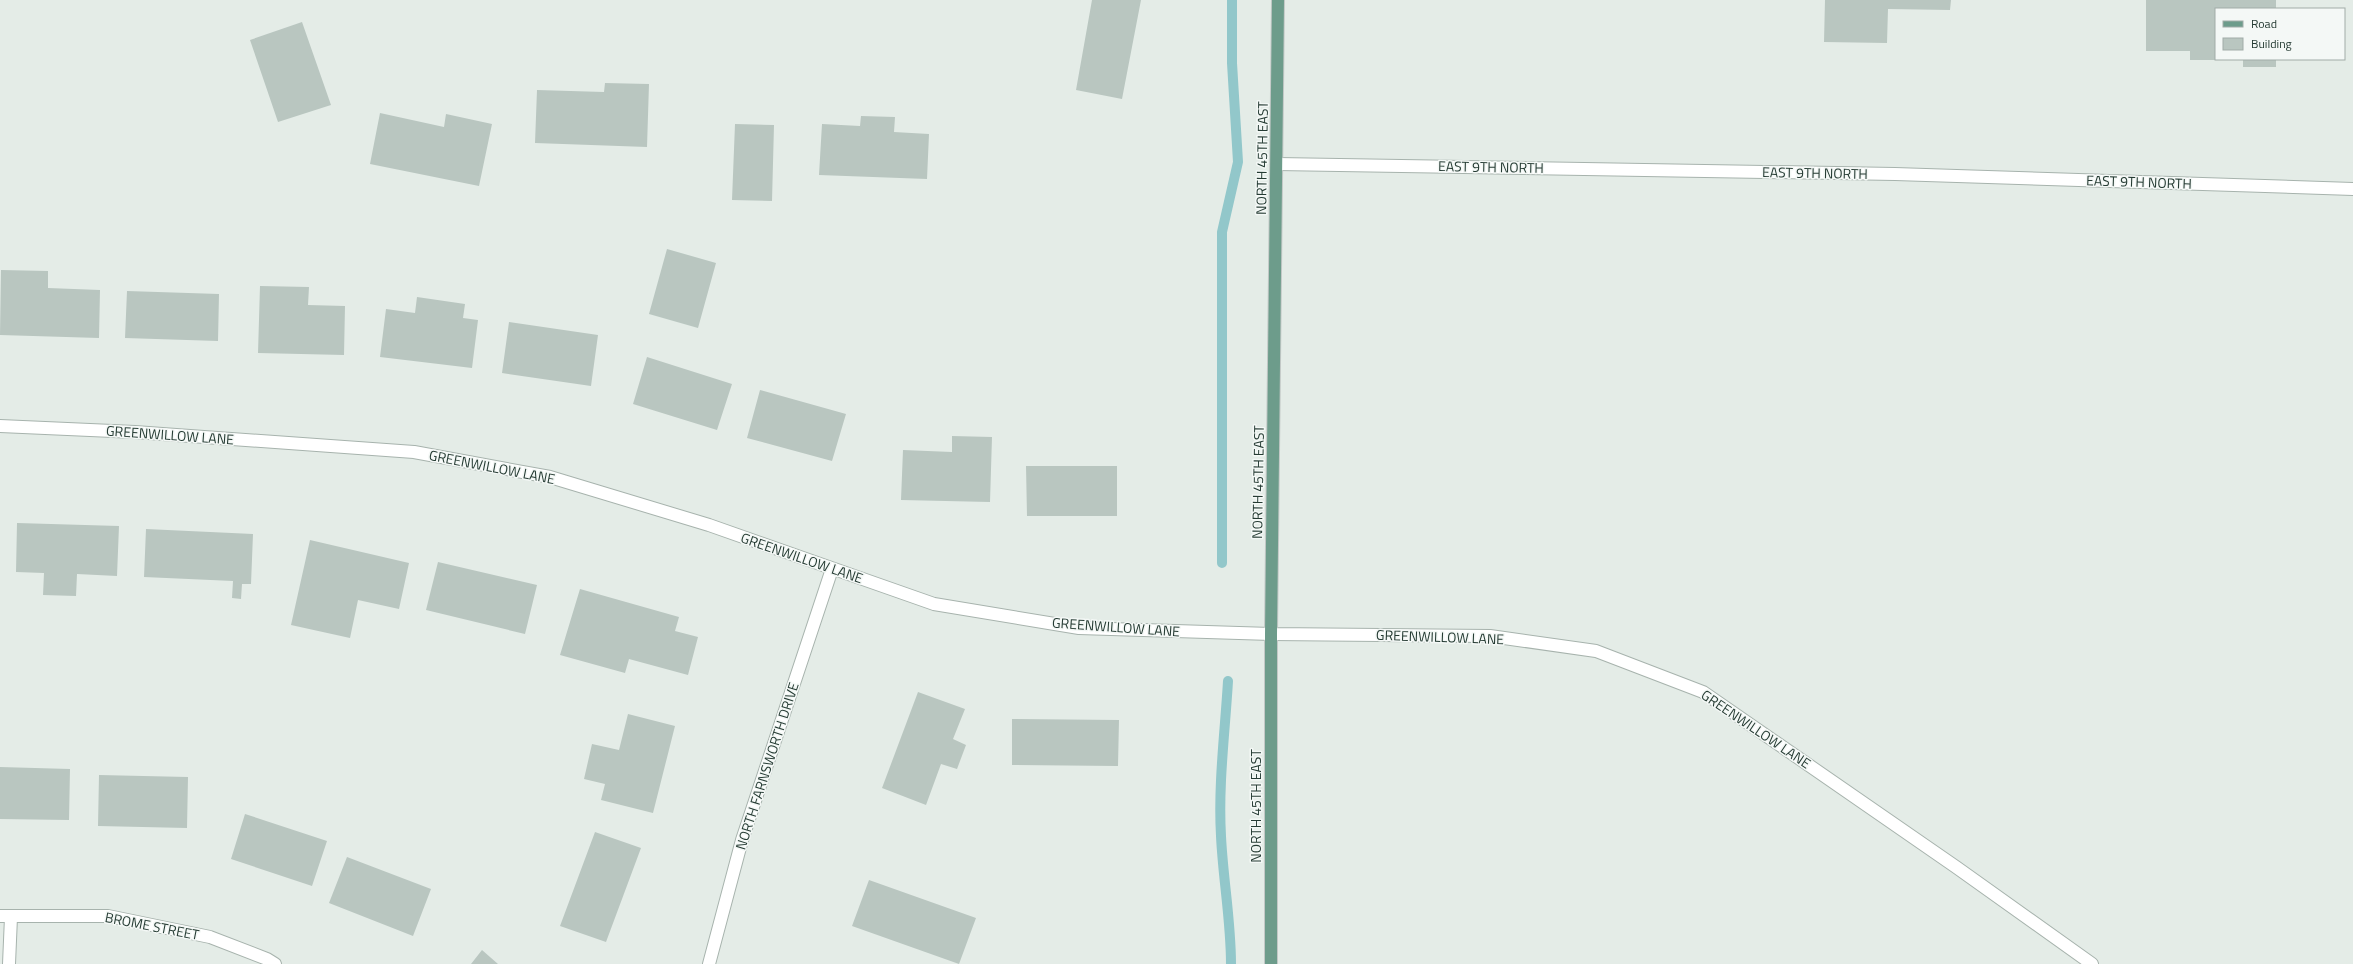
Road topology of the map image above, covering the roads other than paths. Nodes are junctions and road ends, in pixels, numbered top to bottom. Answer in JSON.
{"nodes":[{"id":1,"x":1278,"y":0,"type":"edge"},
{"id":2,"x":1277,"y":164,"type":"junction"},
{"id":3,"x":2353,"y":188,"type":"edge"},
{"id":4,"x":0,"y":426,"type":"edge"},
{"id":5,"x":832,"y":569,"type":"junction"},
{"id":6,"x":1271,"y":634,"type":"junction"},
{"id":7,"x":5,"y":916,"type":"edge"},
{"id":8,"x":8,"y":964,"type":"edge"},
{"id":9,"x":275,"y":964,"type":"edge"},
{"id":10,"x":709,"y":964,"type":"edge"},
{"id":11,"x":1271,"y":964,"type":"edge"},
{"id":12,"x":2092,"y":964,"type":"edge"}],
"edges":[{"from":1,"to":2,"type":"main road","name":"NORTH 45TH EAST"},
{"from":2,"to":3,"type":"street","name":"EAST 9TH NORTH"},
{"from":2,"to":6,"type":"main road","name":"NORTH 45TH EAST"},
{"from":4,"to":5,"type":"street","name":"GREENWILLOW LANE"},
{"from":5,"to":6,"type":"street","name":"GREENWILLOW LANE"},
{"from":5,"to":10,"type":"street","name":"NORTH FARNSWORTH DRIVE"},
{"from":6,"to":11,"type":"main road","name":"NORTH 45TH EAST"},
{"from":6,"to":12,"type":"street","name":"GREENWILLOW LANE"},
{"from":7,"to":8,"type":"street"},
{"from":7,"to":9,"type":"street","name":"BROME STREET"}]}
